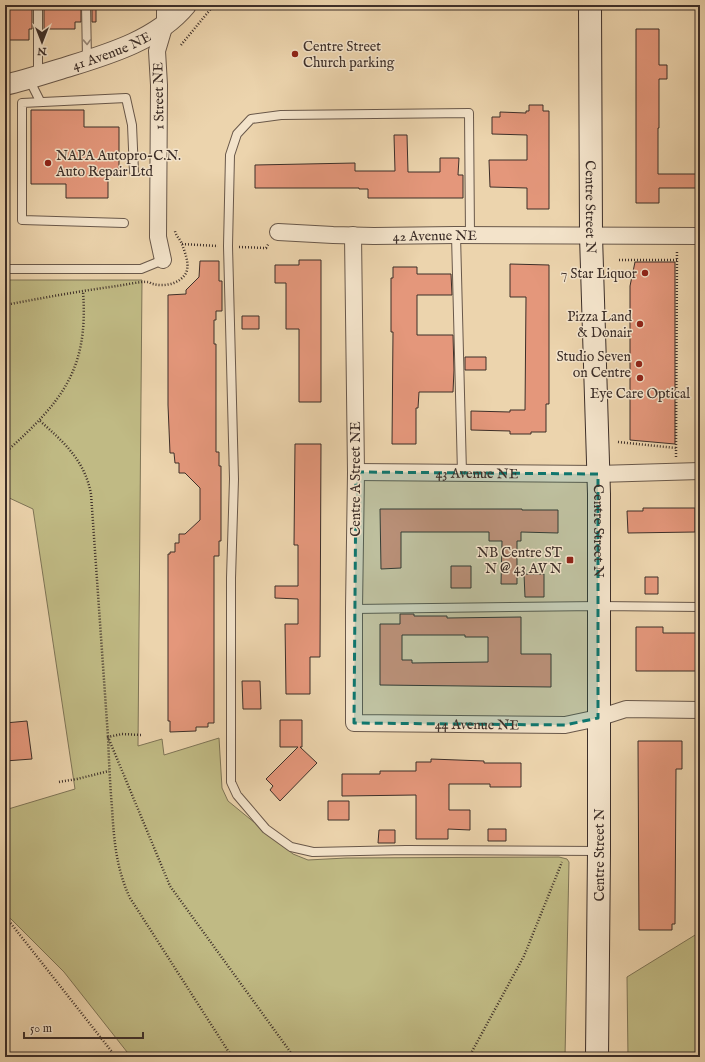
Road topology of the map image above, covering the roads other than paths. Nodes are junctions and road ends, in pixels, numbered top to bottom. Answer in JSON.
{"nodes":[{"id":1,"x":38,"y":5,"type":"edge"},
{"id":2,"x":86,"y":5,"type":"edge"},
{"id":3,"x":186,"y":5,"type":"edge"},
{"id":4,"x":590,"y":5,"type":"edge"},
{"id":5,"x":165,"y":14,"type":"edge"},
{"id":6,"x":87,"y":61,"type":"junction"},
{"id":7,"x":33,"y":78,"type":"junction"},
{"id":8,"x":5,"y":85,"type":"edge"},
{"id":9,"x":40,"y":101,"type":"junction"},
{"id":10,"x":134,"y":172,"type":"dead end"},
{"id":11,"x":124,"y":223,"type":"dead end"},
{"id":12,"x":278,"y":232,"type":"dead end"},
{"id":13,"x":353,"y":235,"type":"junction"},
{"id":14,"x":463,"y":235,"type":"junction"},
{"id":15,"x":591,"y":236,"type":"junction"},
{"id":16,"x":700,"y":236,"type":"edge"},
{"id":17,"x":163,"y":260,"type":"joint"},
{"id":18,"x":5,"y":269,"type":"edge"},
{"id":19,"x":700,"y":471,"type":"edge"},
{"id":20,"x":356,"y":472,"type":"junction"},
{"id":21,"x":462,"y":473,"type":"junction"},
{"id":22,"x":598,"y":474,"type":"junction"},
{"id":23,"x":599,"y":606,"type":"junction"},
{"id":24,"x":700,"y":607,"type":"edge"},
{"id":25,"x":354,"y":609,"type":"junction"},
{"id":26,"x":700,"y":710,"type":"edge"},
{"id":27,"x":598,"y":718,"type":"junction"},
{"id":28,"x":354,"y":723,"type":"joint"},
{"id":29,"x":599,"y":851,"type":"junction"},
{"id":30,"x":596,"y":1057,"type":"edge"}],
"edges":[{"from":1,"to":7,"type":"lane"},
{"from":2,"to":6,"type":"lane","one_way":true},
{"from":3,"to":5,"type":"street","name":"41 Avenue NE"},
{"from":4,"to":15,"type":"main road","name":"Centre Street N"},
{"from":5,"to":6,"type":"street","name":"41 Avenue NE"},
{"from":5,"to":17,"type":"street","name":"1 Street NE"},
{"from":6,"to":7,"type":"street","name":"41 Avenue NE"},
{"from":7,"to":8,"type":"street","name":"41 Avenue NE"},
{"from":7,"to":9,"type":"lane"},
{"from":9,"to":10,"type":"lane"},
{"from":9,"to":11,"type":"lane"},
{"from":12,"to":13,"type":"street","name":"42 Avenue NE"},
{"from":13,"to":14,"type":"street","name":"42 Avenue NE"},
{"from":13,"to":20,"type":"street","name":"Centre A Street NE"},
{"from":14,"to":15,"type":"street","name":"42 Avenue NE"},
{"from":14,"to":21,"type":"lane"},
{"from":14,"to":29,"type":"lane"},
{"from":15,"to":16,"type":"street","name":"42 Avenue NE"},
{"from":15,"to":22,"type":"main road","name":"Centre Street N"},
{"from":17,"to":18,"type":"lane"},
{"from":19,"to":22,"type":"street","name":"43 Avenue NE"},
{"from":20,"to":21,"type":"street","name":"43 Avenue NE"},
{"from":20,"to":25,"type":"street","name":"Centre A Street NE"},
{"from":21,"to":22,"type":"street","name":"43 Avenue NE"},
{"from":22,"to":23,"type":"main road","name":"Centre Street N"},
{"from":23,"to":24,"type":"lane"},
{"from":23,"to":25,"type":"lane"},
{"from":23,"to":27,"type":"main road","name":"Centre Street N"},
{"from":25,"to":28,"type":"street","name":"Centre A Street NE"},
{"from":26,"to":27,"type":"street","name":"44 Avenue NE"},
{"from":27,"to":28,"type":"street","name":"44 Avenue NE"},
{"from":27,"to":29,"type":"main road","name":"Centre Street N"},
{"from":29,"to":30,"type":"main road","name":"Centre Street N"}]}
